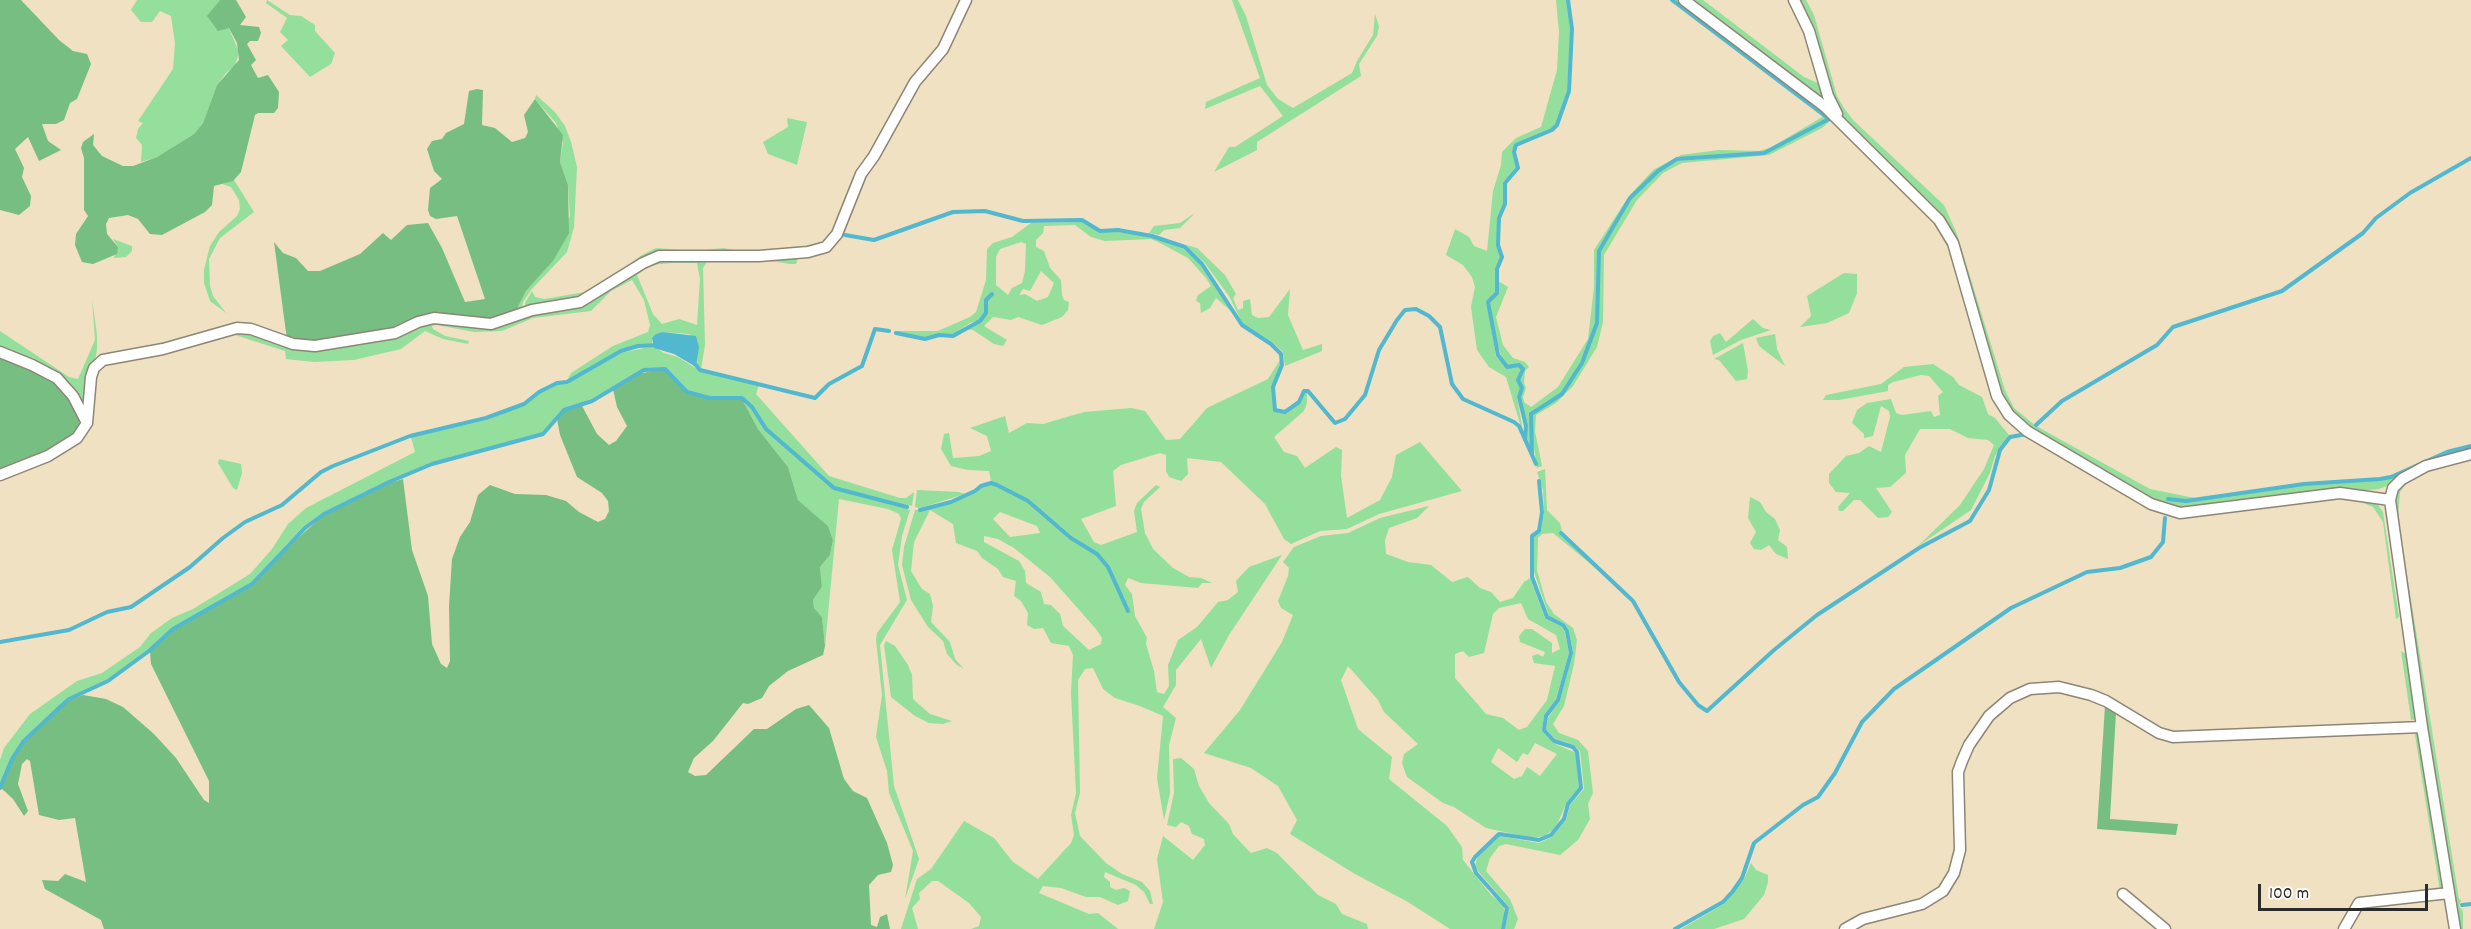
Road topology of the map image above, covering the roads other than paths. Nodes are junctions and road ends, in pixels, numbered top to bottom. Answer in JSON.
{"nodes":[{"id":1,"x":966,"y":0,"type":"edge"},
{"id":2,"x":1684,"y":0,"type":"edge"},
{"id":3,"x":1794,"y":0,"type":"edge"},
{"id":4,"x":1848,"y":129,"type":"junction"},
{"id":5,"x":0,"y":352,"type":"edge"},
{"id":6,"x":87,"y":423,"type":"junction"},
{"id":7,"x":2471,"y":454,"type":"edge"},
{"id":8,"x":0,"y":475,"type":"edge"},
{"id":9,"x":2390,"y":500,"type":"junction"},
{"id":10,"x":2422,"y":727,"type":"junction"},
{"id":11,"x":2449,"y":893,"type":"junction"},
{"id":12,"x":2122,"y":894,"type":"dead end"},
{"id":13,"x":1845,"y":929,"type":"edge"},
{"id":14,"x":2165,"y":929,"type":"edge"},
{"id":15,"x":2344,"y":929,"type":"edge"},
{"id":16,"x":2455,"y":929,"type":"edge"}],
"edges":[{"from":1,"to":6,"type":"street"},
{"from":2,"to":4,"type":"street"},
{"from":3,"to":4,"type":"street"},
{"from":4,"to":9,"type":"street"},
{"from":5,"to":6,"type":"street"},
{"from":6,"to":8,"type":"street"},
{"from":7,"to":9,"type":"street"},
{"from":9,"to":10,"type":"street"},
{"from":10,"to":11,"type":"street"},
{"from":10,"to":13,"type":"street"},
{"from":11,"to":15,"type":"street"},
{"from":11,"to":16,"type":"street"},
{"from":12,"to":14,"type":"street"}]}
